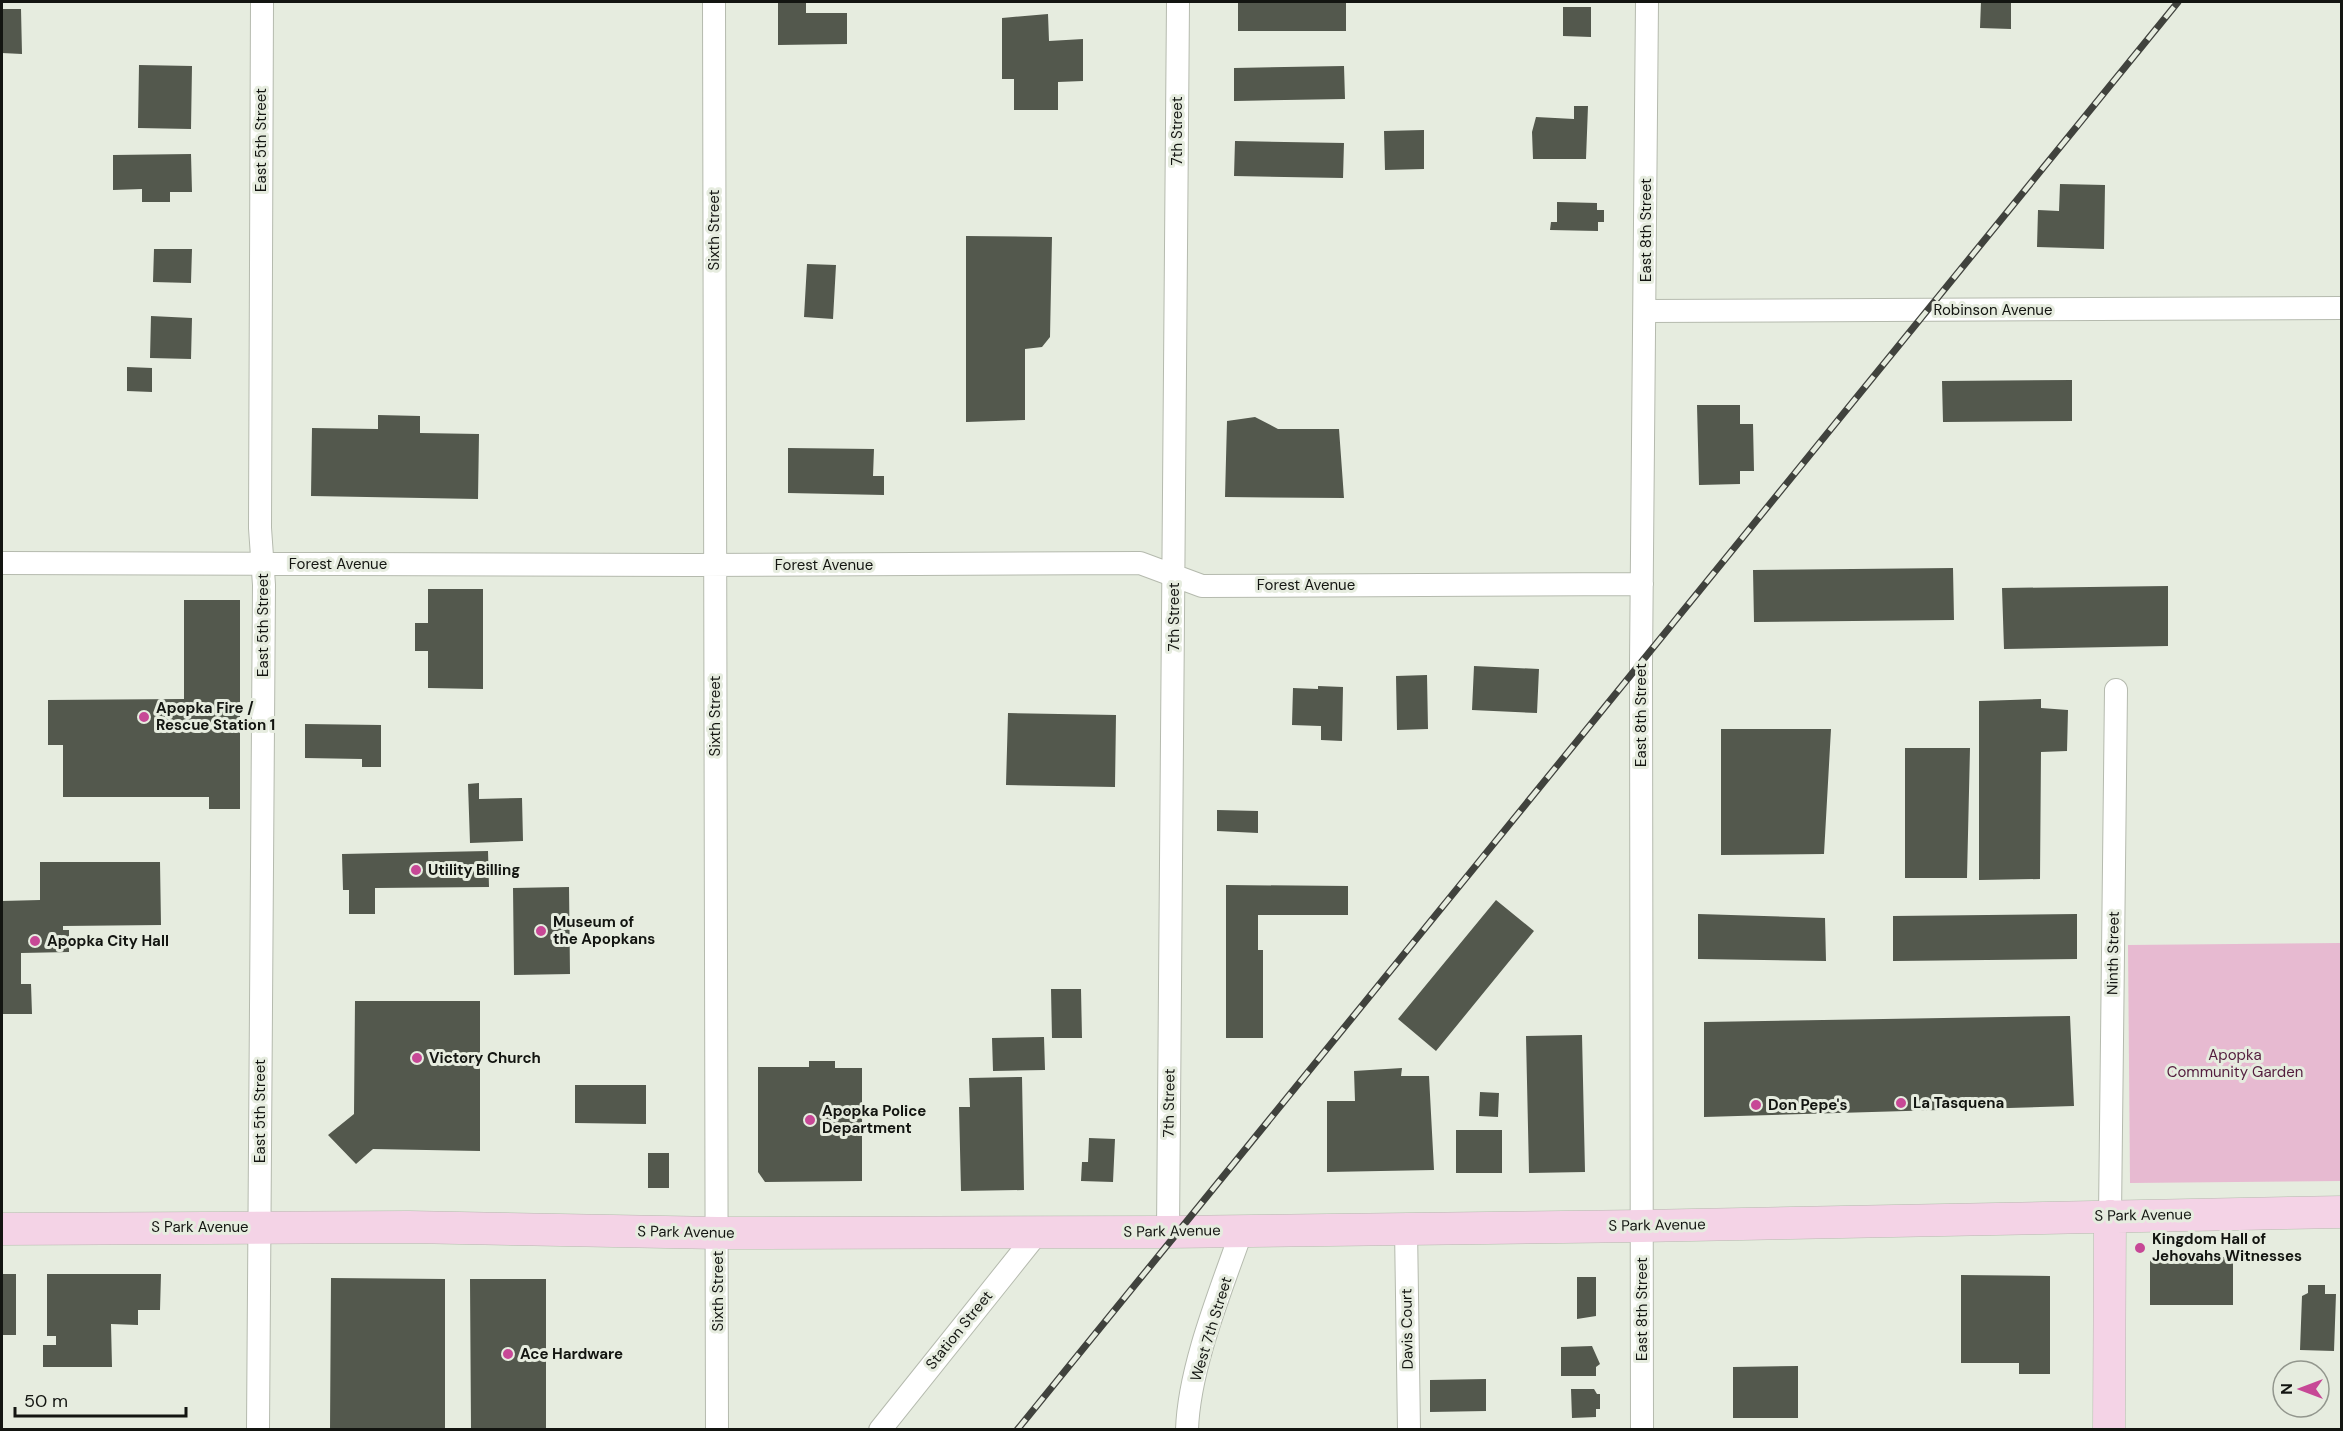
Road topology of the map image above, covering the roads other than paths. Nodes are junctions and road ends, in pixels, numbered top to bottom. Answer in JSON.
{"nodes":[{"id":1,"x":262,"y":2,"type":"edge"},
{"id":2,"x":714,"y":2,"type":"edge"},
{"id":3,"x":1178,"y":2,"type":"edge"},
{"id":4,"x":1647,"y":2,"type":"edge"},
{"id":5,"x":2342,"y":308,"type":"edge"},
{"id":6,"x":1646,"y":311,"type":"junction"},
{"id":7,"x":2,"y":563,"type":"edge"},
{"id":8,"x":262,"y":564,"type":"junction"},
{"id":9,"x":715,"y":565,"type":"junction"},
{"id":10,"x":1174,"y":577,"type":"junction"},
{"id":11,"x":1642,"y":584,"type":"junction"},
{"id":12,"x":2116,"y":690,"type":"dead end"},
{"id":13,"x":2342,"y":1212,"type":"edge"},
{"id":14,"x":2110,"y":1216,"type":"junction"},
{"id":15,"x":1641,"y":1226,"type":"junction"},
{"id":16,"x":259,"y":1227,"type":"junction"},
{"id":17,"x":2,"y":1228,"type":"edge"},
{"id":18,"x":1406,"y":1228,"type":"junction"},
{"id":19,"x":1242,"y":1230,"type":"junction"},
{"id":20,"x":1039,"y":1232,"type":"junction"},
{"id":21,"x":1168,"y":1232,"type":"junction"},
{"id":22,"x":718,"y":1233,"type":"junction"},
{"id":23,"x":258,"y":1430,"type":"edge"},
{"id":24,"x":717,"y":1430,"type":"edge"},
{"id":25,"x":880,"y":1430,"type":"edge"},
{"id":26,"x":1187,"y":1430,"type":"edge"},
{"id":27,"x":1409,"y":1430,"type":"edge"},
{"id":28,"x":1642,"y":1430,"type":"edge"},
{"id":29,"x":2109,"y":1430,"type":"edge"}],
"edges":[{"from":1,"to":8,"type":"street","name":"East 5th Street"},
{"from":2,"to":9,"type":"street","name":"Sixth Street"},
{"from":3,"to":10,"type":"street","name":"7th Street"},
{"from":4,"to":6,"type":"street","name":"East 8th Street"},
{"from":5,"to":6,"type":"street","name":"Robinson Avenue"},
{"from":6,"to":11,"type":"street","name":"East 8th Street"},
{"from":7,"to":8,"type":"street","name":"Forest Avenue"},
{"from":8,"to":9,"type":"street","name":"Forest Avenue"},
{"from":8,"to":16,"type":"street","name":"East 5th Street"},
{"from":9,"to":10,"type":"street","name":"Forest Avenue"},
{"from":9,"to":22,"type":"street","name":"Sixth Street"},
{"from":10,"to":11,"type":"street","name":"Forest Avenue"},
{"from":10,"to":21,"type":"street","name":"7th Street"},
{"from":11,"to":15,"type":"street","name":"East 8th Street"},
{"from":12,"to":14,"type":"street","name":"Ninth Street"},
{"from":13,"to":14,"type":"main road","name":"S Park Avenue"},
{"from":14,"to":15,"type":"main road","name":"S Park Avenue"},
{"from":14,"to":29,"type":"main road"},
{"from":15,"to":18,"type":"main road","name":"S Park Avenue"},
{"from":15,"to":28,"type":"street","name":"East 8th Street"},
{"from":16,"to":17,"type":"main road","name":"S Park Avenue"},
{"from":16,"to":22,"type":"main road","name":"S Park Avenue"},
{"from":16,"to":23,"type":"street","name":"East 5th Street"},
{"from":18,"to":19,"type":"main road","name":"S Park Avenue"},
{"from":18,"to":27,"type":"street","name":"Davis Court"},
{"from":19,"to":21,"type":"main road","name":"S Park Avenue"},
{"from":19,"to":26,"type":"street","name":"West 7th Street"},
{"from":20,"to":21,"type":"main road","name":"S Park Avenue"},
{"from":20,"to":22,"type":"main road","name":"S Park Avenue"},
{"from":20,"to":25,"type":"street","name":"Station Street"},
{"from":22,"to":24,"type":"street","name":"Sixth Street"}]}
